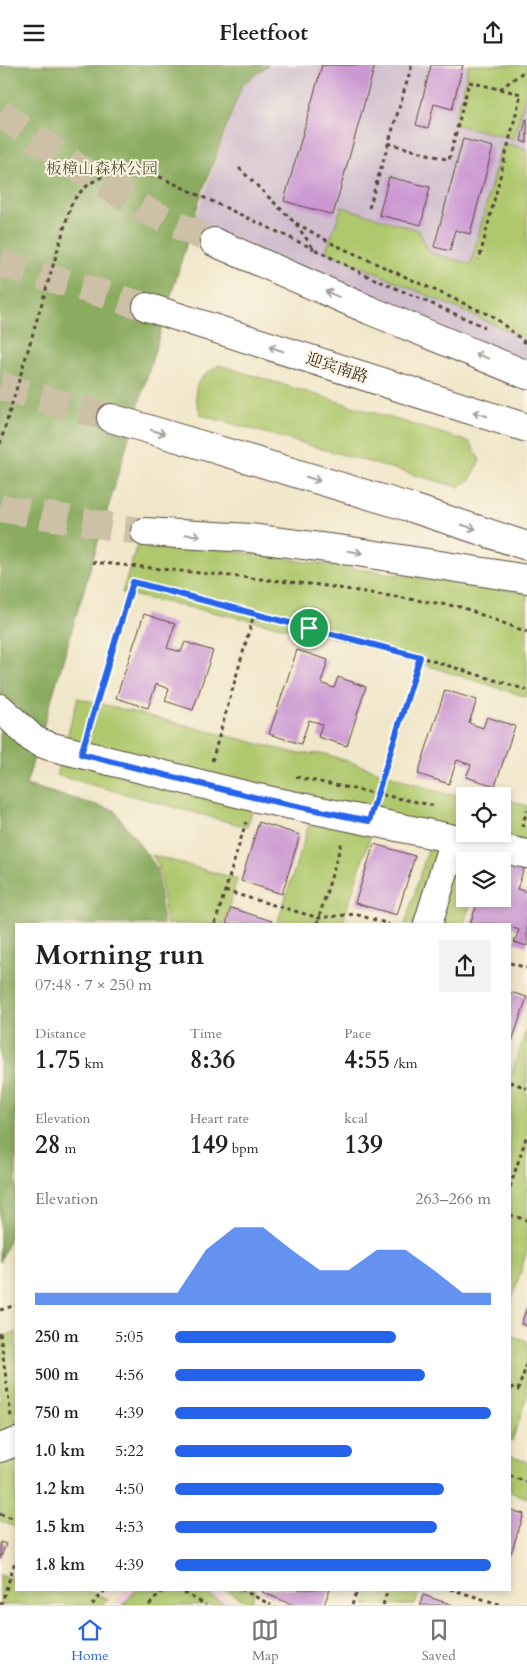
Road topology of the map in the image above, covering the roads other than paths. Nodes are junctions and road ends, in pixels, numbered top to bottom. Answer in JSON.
{"nodes":[{"id":1,"x":214,"y":242,"type":"tunnel mouth"},
{"id":2,"x":147,"y":307,"type":"tunnel mouth"},
{"id":3,"x":527,"y":375,"type":"edge"},
{"id":4,"x":111,"y":418,"type":"tunnel mouth"},
{"id":5,"x":527,"y":428,"type":"edge"},
{"id":6,"x":145,"y":532,"type":"tunnel mouth"},
{"id":7,"x":527,"y":546,"type":"edge"},
{"id":8,"x":527,"y":579,"type":"edge"},
{"id":9,"x":0,"y":708,"type":"edge"},
{"id":10,"x":454,"y":839,"type":"junction"},
{"id":11,"x":527,"y":854,"type":"edge"},
{"id":12,"x":428,"y":923,"type":"edge"}],
"edges":[{"from":3,"to":1,"type":"main road","one_way":true},
{"from":5,"to":2,"type":"main road","name":"迎宾南路","one_way":true},
{"from":4,"to":7,"type":"main road","one_way":true},
{"from":6,"to":8,"type":"main road","one_way":true},
{"from":9,"to":10,"type":"main road"},
{"from":10,"to":11,"type":"main road"},
{"from":10,"to":12,"type":"main road"}]}
